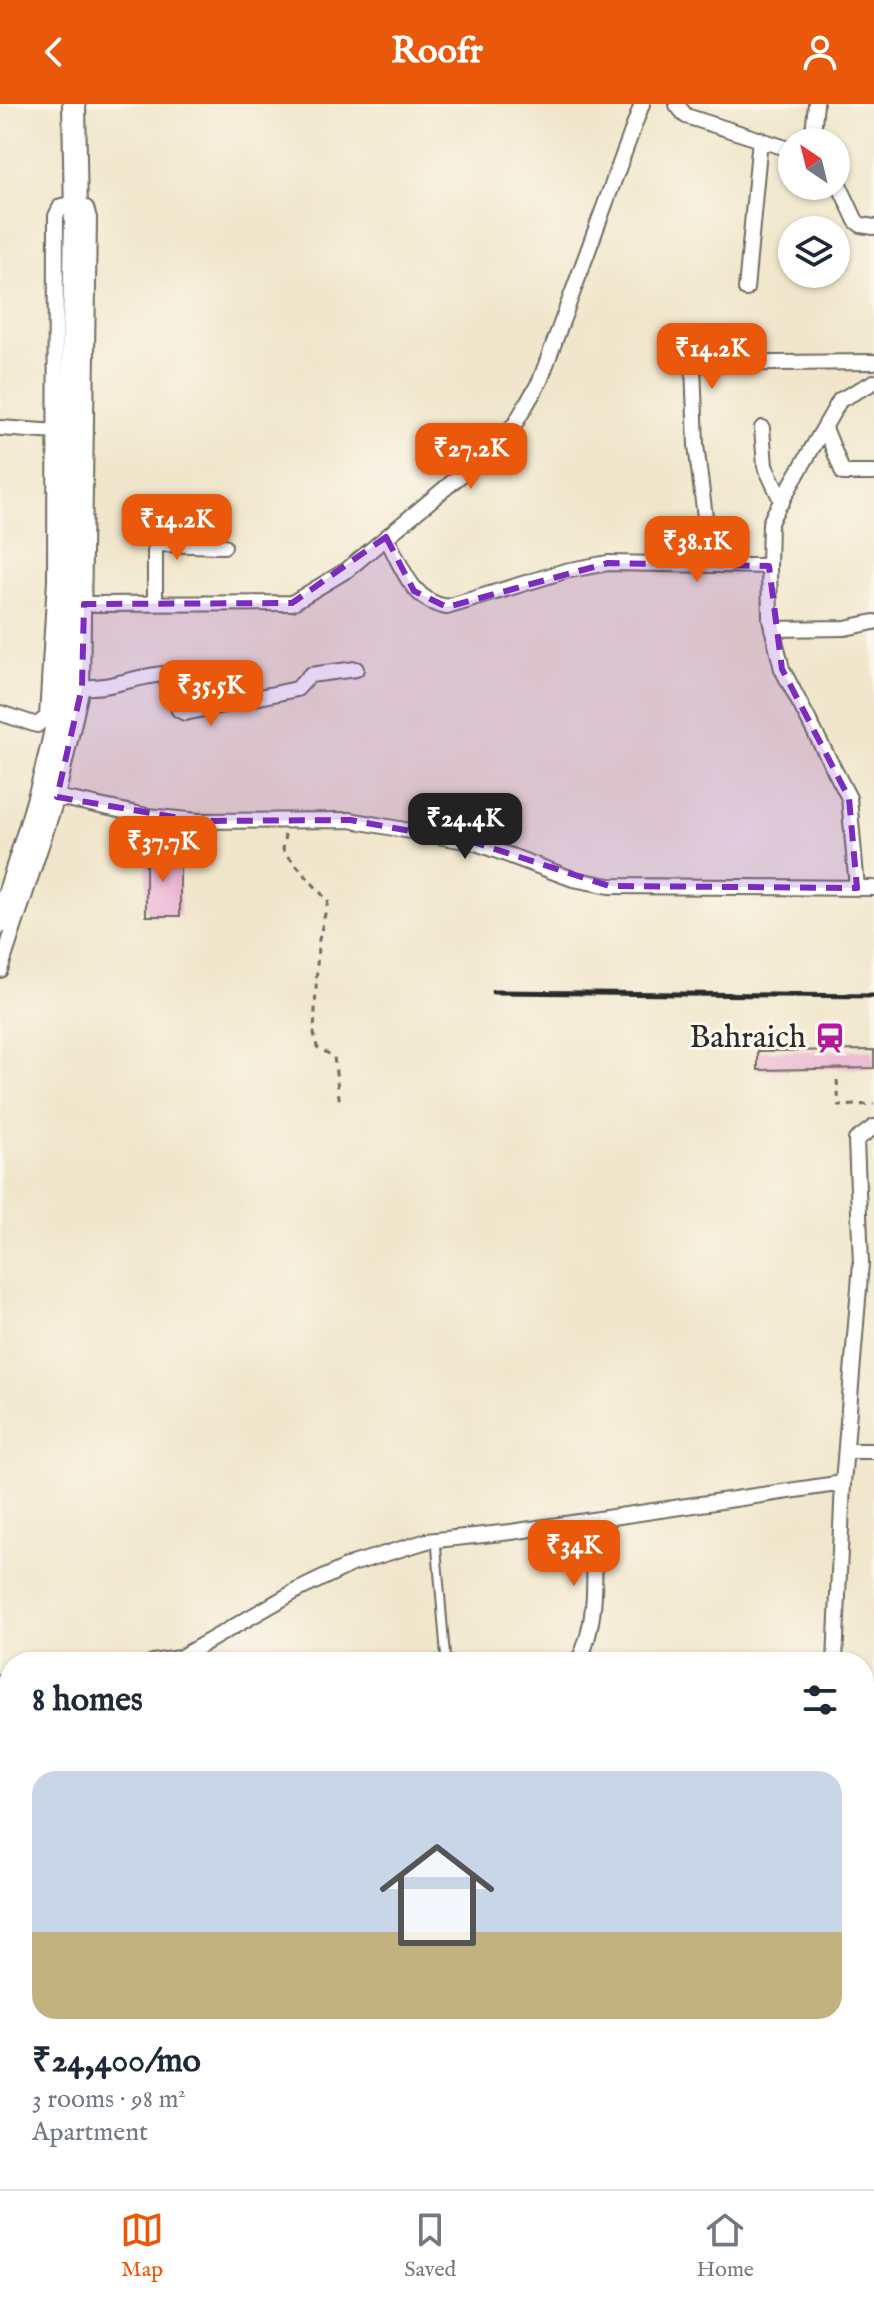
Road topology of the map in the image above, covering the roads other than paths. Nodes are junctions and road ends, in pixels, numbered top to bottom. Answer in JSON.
{"nodes":[{"id":1,"x":74,"y":104,"type":"edge"},
{"id":2,"x":642,"y":104,"type":"edge"},
{"id":3,"x":677,"y":104,"type":"edge"},
{"id":4,"x":816,"y":104,"type":"edge"},
{"id":5,"x":813,"y":128,"type":"edge"},
{"id":6,"x":760,"y":139,"type":"junction"},
{"id":7,"x":778,"y":145,"type":"edge"},
{"id":8,"x":846,"y":200,"type":"edge"},
{"id":9,"x":76,"y":209,"type":"junction"},
{"id":10,"x":874,"y":227,"type":"edge"},
{"id":11,"x":746,"y":289,"type":"dead end"},
{"id":12,"x":874,"y":362,"type":"edge"},
{"id":13,"x":874,"y":382,"type":"edge"},
{"id":14,"x":0,"y":428,"type":"edge"},
{"id":15,"x":762,"y":428,"type":"dead end"},
{"id":16,"x":825,"y":428,"type":"junction"},
{"id":17,"x":57,"y":432,"type":"junction"},
{"id":18,"x":874,"y":473,"type":"edge"},
{"id":19,"x":782,"y":502,"type":"junction"},
{"id":20,"x":386,"y":537,"type":"junction"},
{"id":21,"x":224,"y":546,"type":"dead end"},
{"id":22,"x":711,"y":565,"type":"junction"},
{"id":23,"x":769,"y":566,"type":"junction"},
{"id":24,"x":84,"y":604,"type":"junction"},
{"id":25,"x":155,"y":604,"type":"junction"},
{"id":26,"x":874,"y":622,"type":"edge"},
{"id":27,"x":772,"y":629,"type":"junction"},
{"id":28,"x":356,"y":669,"type":"dead end"},
{"id":29,"x":82,"y":687,"type":"junction"},
{"id":30,"x":0,"y":713,"type":"edge"},
{"id":31,"x":57,"y":797,"type":"junction"},
{"id":32,"x":857,"y":888,"type":"junction"},
{"id":33,"x":874,"y":888,"type":"edge"},
{"id":34,"x":0,"y":922,"type":"edge"},
{"id":35,"x":0,"y":970,"type":"edge"},
{"id":36,"x":874,"y":1127,"type":"edge"},
{"id":37,"x":848,"y":1451,"type":"junction"},
{"id":38,"x":874,"y":1451,"type":"edge"},
{"id":39,"x":843,"y":1483,"type":"junction"},
{"id":40,"x":593,"y":1520,"type":"junction"},
{"id":41,"x":436,"y":1540,"type":"junction"},
{"id":42,"x":193,"y":1652,"type":"edge"},
{"id":43,"x":445,"y":1652,"type":"edge"},
{"id":44,"x":582,"y":1652,"type":"edge"},
{"id":45,"x":835,"y":1652,"type":"edge"}],
"edges":[{"from":1,"to":9,"type":"main road"},
{"from":2,"to":20,"type":"street"},
{"from":3,"to":6,"type":"street"},
{"from":4,"to":5,"type":"street"},
{"from":6,"to":7,"type":"street"},
{"from":6,"to":11,"type":"street"},
{"from":8,"to":10,"type":"street"},
{"from":9,"to":17,"type":"street"},
{"from":9,"to":24,"type":"street"},
{"from":9,"to":34,"type":"main road"},
{"from":12,"to":22,"type":"street"},
{"from":13,"to":16,"type":"street"},
{"from":14,"to":17,"type":"street"},
{"from":15,"to":19,"type":"street"},
{"from":16,"to":18,"type":"street"},
{"from":16,"to":19,"type":"street"},
{"from":17,"to":30,"type":"street"},
{"from":19,"to":23,"type":"street"},
{"from":20,"to":22,"type":"street"},
{"from":20,"to":25,"type":"street"},
{"from":21,"to":25,"type":"street"},
{"from":22,"to":23,"type":"street"},
{"from":23,"to":27,"type":"street"},
{"from":24,"to":25,"type":"street"},
{"from":24,"to":29,"type":"street"},
{"from":26,"to":27,"type":"street"},
{"from":27,"to":32,"type":"street"},
{"from":28,"to":29,"type":"street"},
{"from":29,"to":31,"type":"street"},
{"from":31,"to":32,"type":"street"},
{"from":31,"to":35,"type":"street"},
{"from":32,"to":33,"type":"street"},
{"from":36,"to":37,"type":"street"},
{"from":37,"to":38,"type":"street"},
{"from":37,"to":39,"type":"street"},
{"from":39,"to":40,"type":"street"},
{"from":39,"to":45,"type":"street"},
{"from":40,"to":41,"type":"street"},
{"from":40,"to":44,"type":"street"},
{"from":41,"to":42,"type":"street"},
{"from":41,"to":43,"type":"lane"}]}
